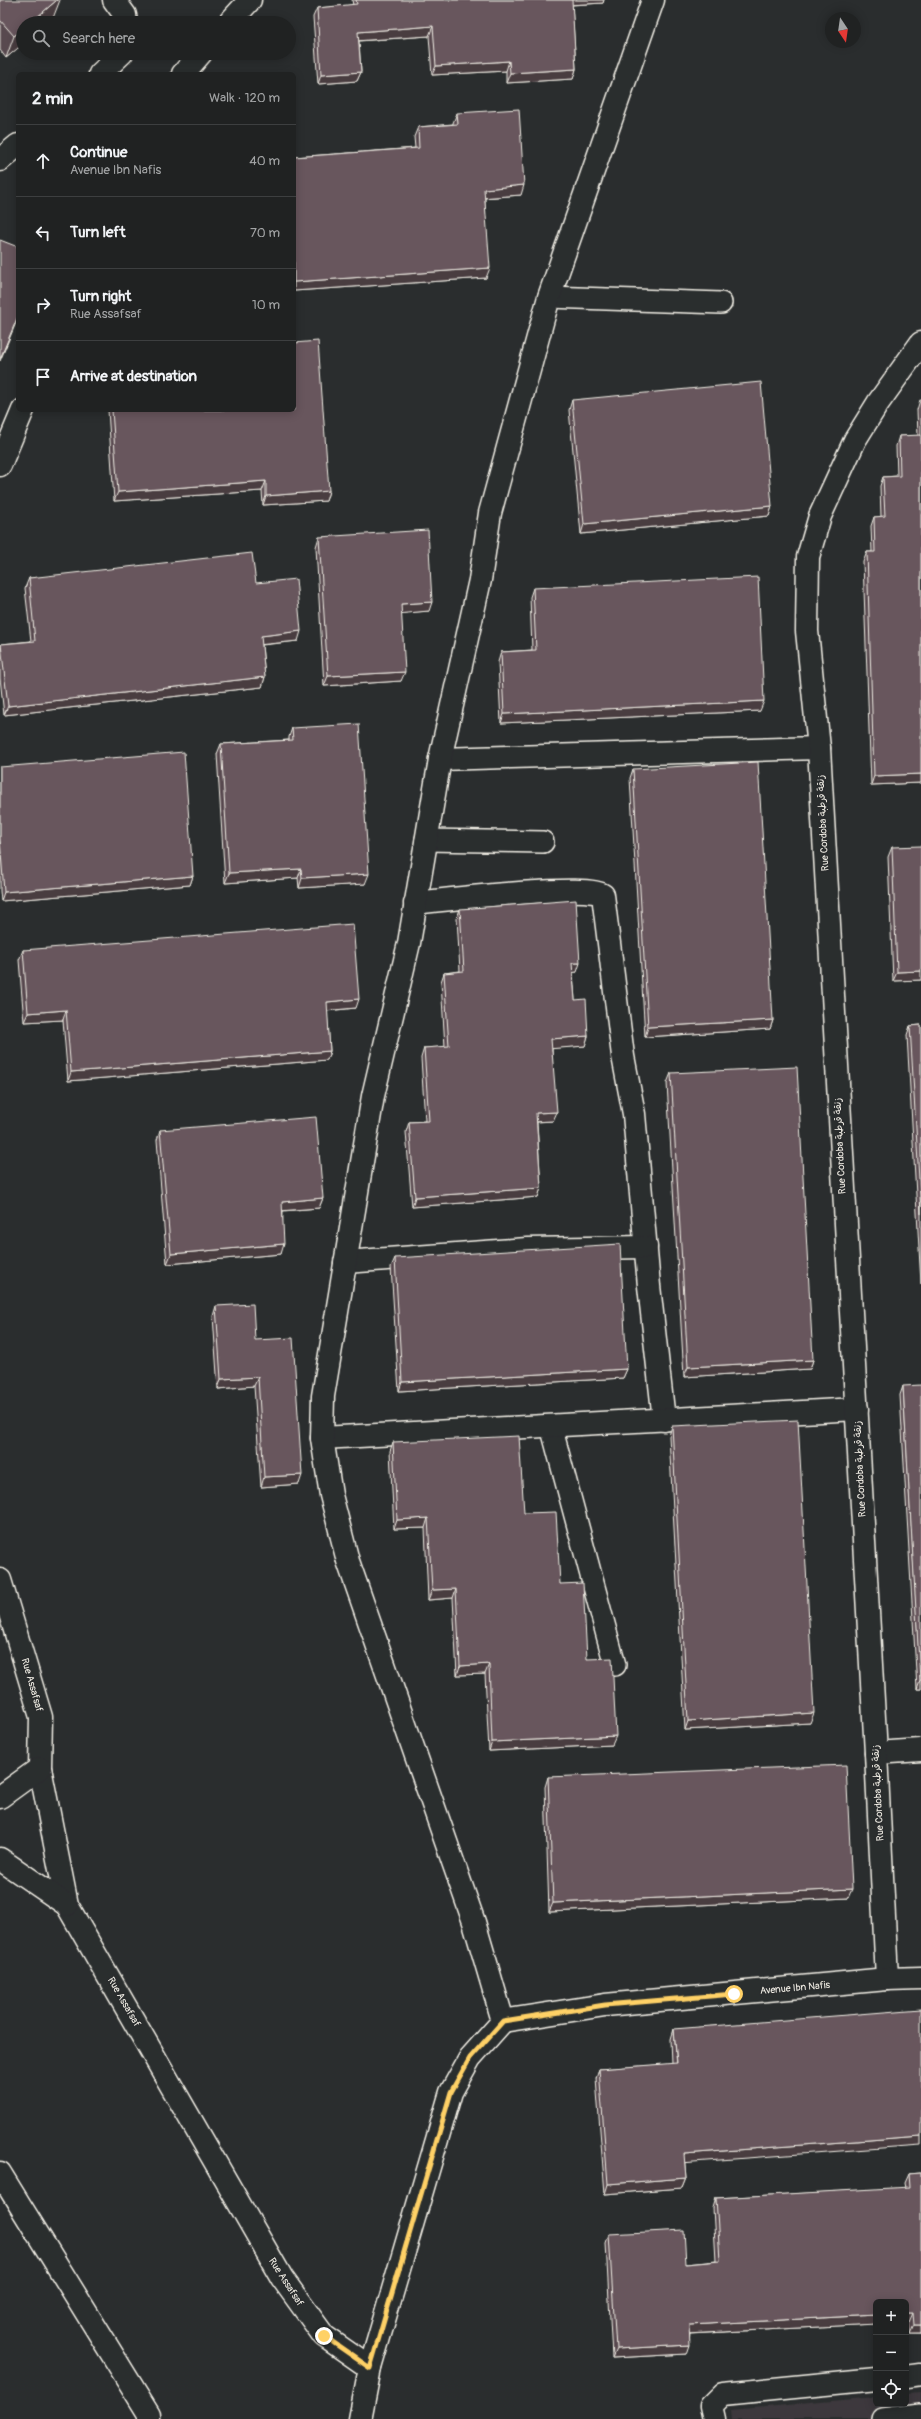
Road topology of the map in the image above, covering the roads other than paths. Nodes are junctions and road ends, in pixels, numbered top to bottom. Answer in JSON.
{"nodes":[{"id":1,"x":114,"y":0,"type":"edge"},
{"id":2,"x":250,"y":0,"type":"edge"},
{"id":3,"x":653,"y":0,"type":"edge"},
{"id":4,"x":125,"y":16,"type":"edge"},
{"id":5,"x":235,"y":16,"type":"edge"},
{"id":6,"x":115,"y":60,"type":"edge"},
{"id":7,"x":195,"y":60,"type":"edge"},
{"id":8,"x":102,"y":72,"type":"edge"},
{"id":9,"x":184,"y":72,"type":"edge"},
{"id":10,"x":16,"y":147,"type":"edge"},
{"id":11,"x":0,"y":160,"type":"edge"},
{"id":12,"x":549,"y":297,"type":"junction"},
{"id":13,"x":721,"y":303,"type":"dead end"},
{"id":14,"x":921,"y":343,"type":"edge"},
{"id":15,"x":22,"y":412,"type":"edge"},
{"id":16,"x":0,"y":465,"type":"edge"},
{"id":17,"x":819,"y":748,"type":"junction"},
{"id":18,"x":440,"y":759,"type":"junction"},
{"id":19,"x":426,"y":840,"type":"junction"},
{"id":20,"x":543,"y":842,"type":"dead end"},
{"id":21,"x":415,"y":903,"type":"junction"},
{"id":22,"x":646,"y":1247,"type":"junction"},
{"id":23,"x":345,"y":1262,"type":"junction"},
{"id":24,"x":857,"y":1409,"type":"junction"},
{"id":25,"x":664,"y":1420,"type":"junction"},
{"id":26,"x":552,"y":1426,"type":"junction"},
{"id":27,"x":322,"y":1438,"type":"junction"},
{"id":28,"x":0,"y":1580,"type":"edge"},
{"id":29,"x":615,"y":1664,"type":"dead end"},
{"id":30,"x":921,"y":1750,"type":"edge"},
{"id":31,"x":876,"y":1753,"type":"junction"},
{"id":32,"x":40,"y":1768,"type":"junction"},
{"id":33,"x":0,"y":1797,"type":"edge"},
{"id":34,"x":0,"y":1859,"type":"edge"},
{"id":35,"x":67,"y":1905,"type":"junction"},
{"id":36,"x":921,"y":1978,"type":"edge"},
{"id":37,"x":887,"y":1979,"type":"junction"},
{"id":38,"x":503,"y":2021,"type":"junction"},
{"id":39,"x":0,"y":2173,"type":"edge"},
{"id":40,"x":370,"y":2368,"type":"junction"},
{"id":41,"x":921,"y":2375,"type":"edge"},
{"id":42,"x":909,"y":2377,"type":"edge"},
{"id":43,"x":873,"y":2379,"type":"edge"},
{"id":44,"x":921,"y":2414,"type":"edge"},
{"id":45,"x":149,"y":2419,"type":"edge"},
{"id":46,"x":360,"y":2419,"type":"edge"},
{"id":47,"x":714,"y":2419,"type":"edge"},
{"id":48,"x":883,"y":2419,"type":"edge"}],
"edges":[{"from":1,"to":4,"type":"street"},
{"from":2,"to":5,"type":"street"},
{"from":3,"to":12,"type":"street"},
{"from":6,"to":8,"type":"street"},
{"from":7,"to":9,"type":"street"},
{"from":10,"to":11,"type":"street"},
{"from":12,"to":13,"type":"lane"},
{"from":12,"to":18,"type":"street"},
{"from":14,"to":17,"type":"street","name":"Rue Cordoba زنقة قرطبة"},
{"from":15,"to":16,"type":"street"},
{"from":17,"to":18,"type":"street"},
{"from":17,"to":24,"type":"street","name":"Rue Cordoba زنقة قرطبة"},
{"from":18,"to":19,"type":"street"},
{"from":19,"to":20,"type":"lane"},
{"from":19,"to":21,"type":"street"},
{"from":21,"to":22,"type":"street"},
{"from":21,"to":23,"type":"street"},
{"from":22,"to":23,"type":"street"},
{"from":22,"to":25,"type":"street"},
{"from":23,"to":27,"type":"street"},
{"from":24,"to":25,"type":"street"},
{"from":24,"to":31,"type":"street","name":"Rue Cordoba زنقة قرطبة"},
{"from":25,"to":26,"type":"street"},
{"from":26,"to":27,"type":"street"},
{"from":26,"to":29,"type":"lane"},
{"from":27,"to":38,"type":"street"},
{"from":28,"to":32,"type":"street","name":"Rue Assafsaf"},
{"from":30,"to":31,"type":"street"},
{"from":31,"to":37,"type":"street","name":"Rue Cordoba زنقة قرطبة"},
{"from":32,"to":33,"type":"street"},
{"from":32,"to":35,"type":"street","name":"Rue Assafsaf"},
{"from":34,"to":35,"type":"street"},
{"from":35,"to":40,"type":"street","name":"Rue Assafsaf"},
{"from":36,"to":37,"type":"street","name":"Avenue Ibn Nafis"},
{"from":37,"to":38,"type":"street","name":"Avenue Ibn Nafis"},
{"from":38,"to":40,"type":"street"},
{"from":39,"to":45,"type":"street"},
{"from":40,"to":46,"type":"street"},
{"from":41,"to":42,"type":"street"},
{"from":43,"to":47,"type":"street"},
{"from":44,"to":48,"type":"lane"}]}
